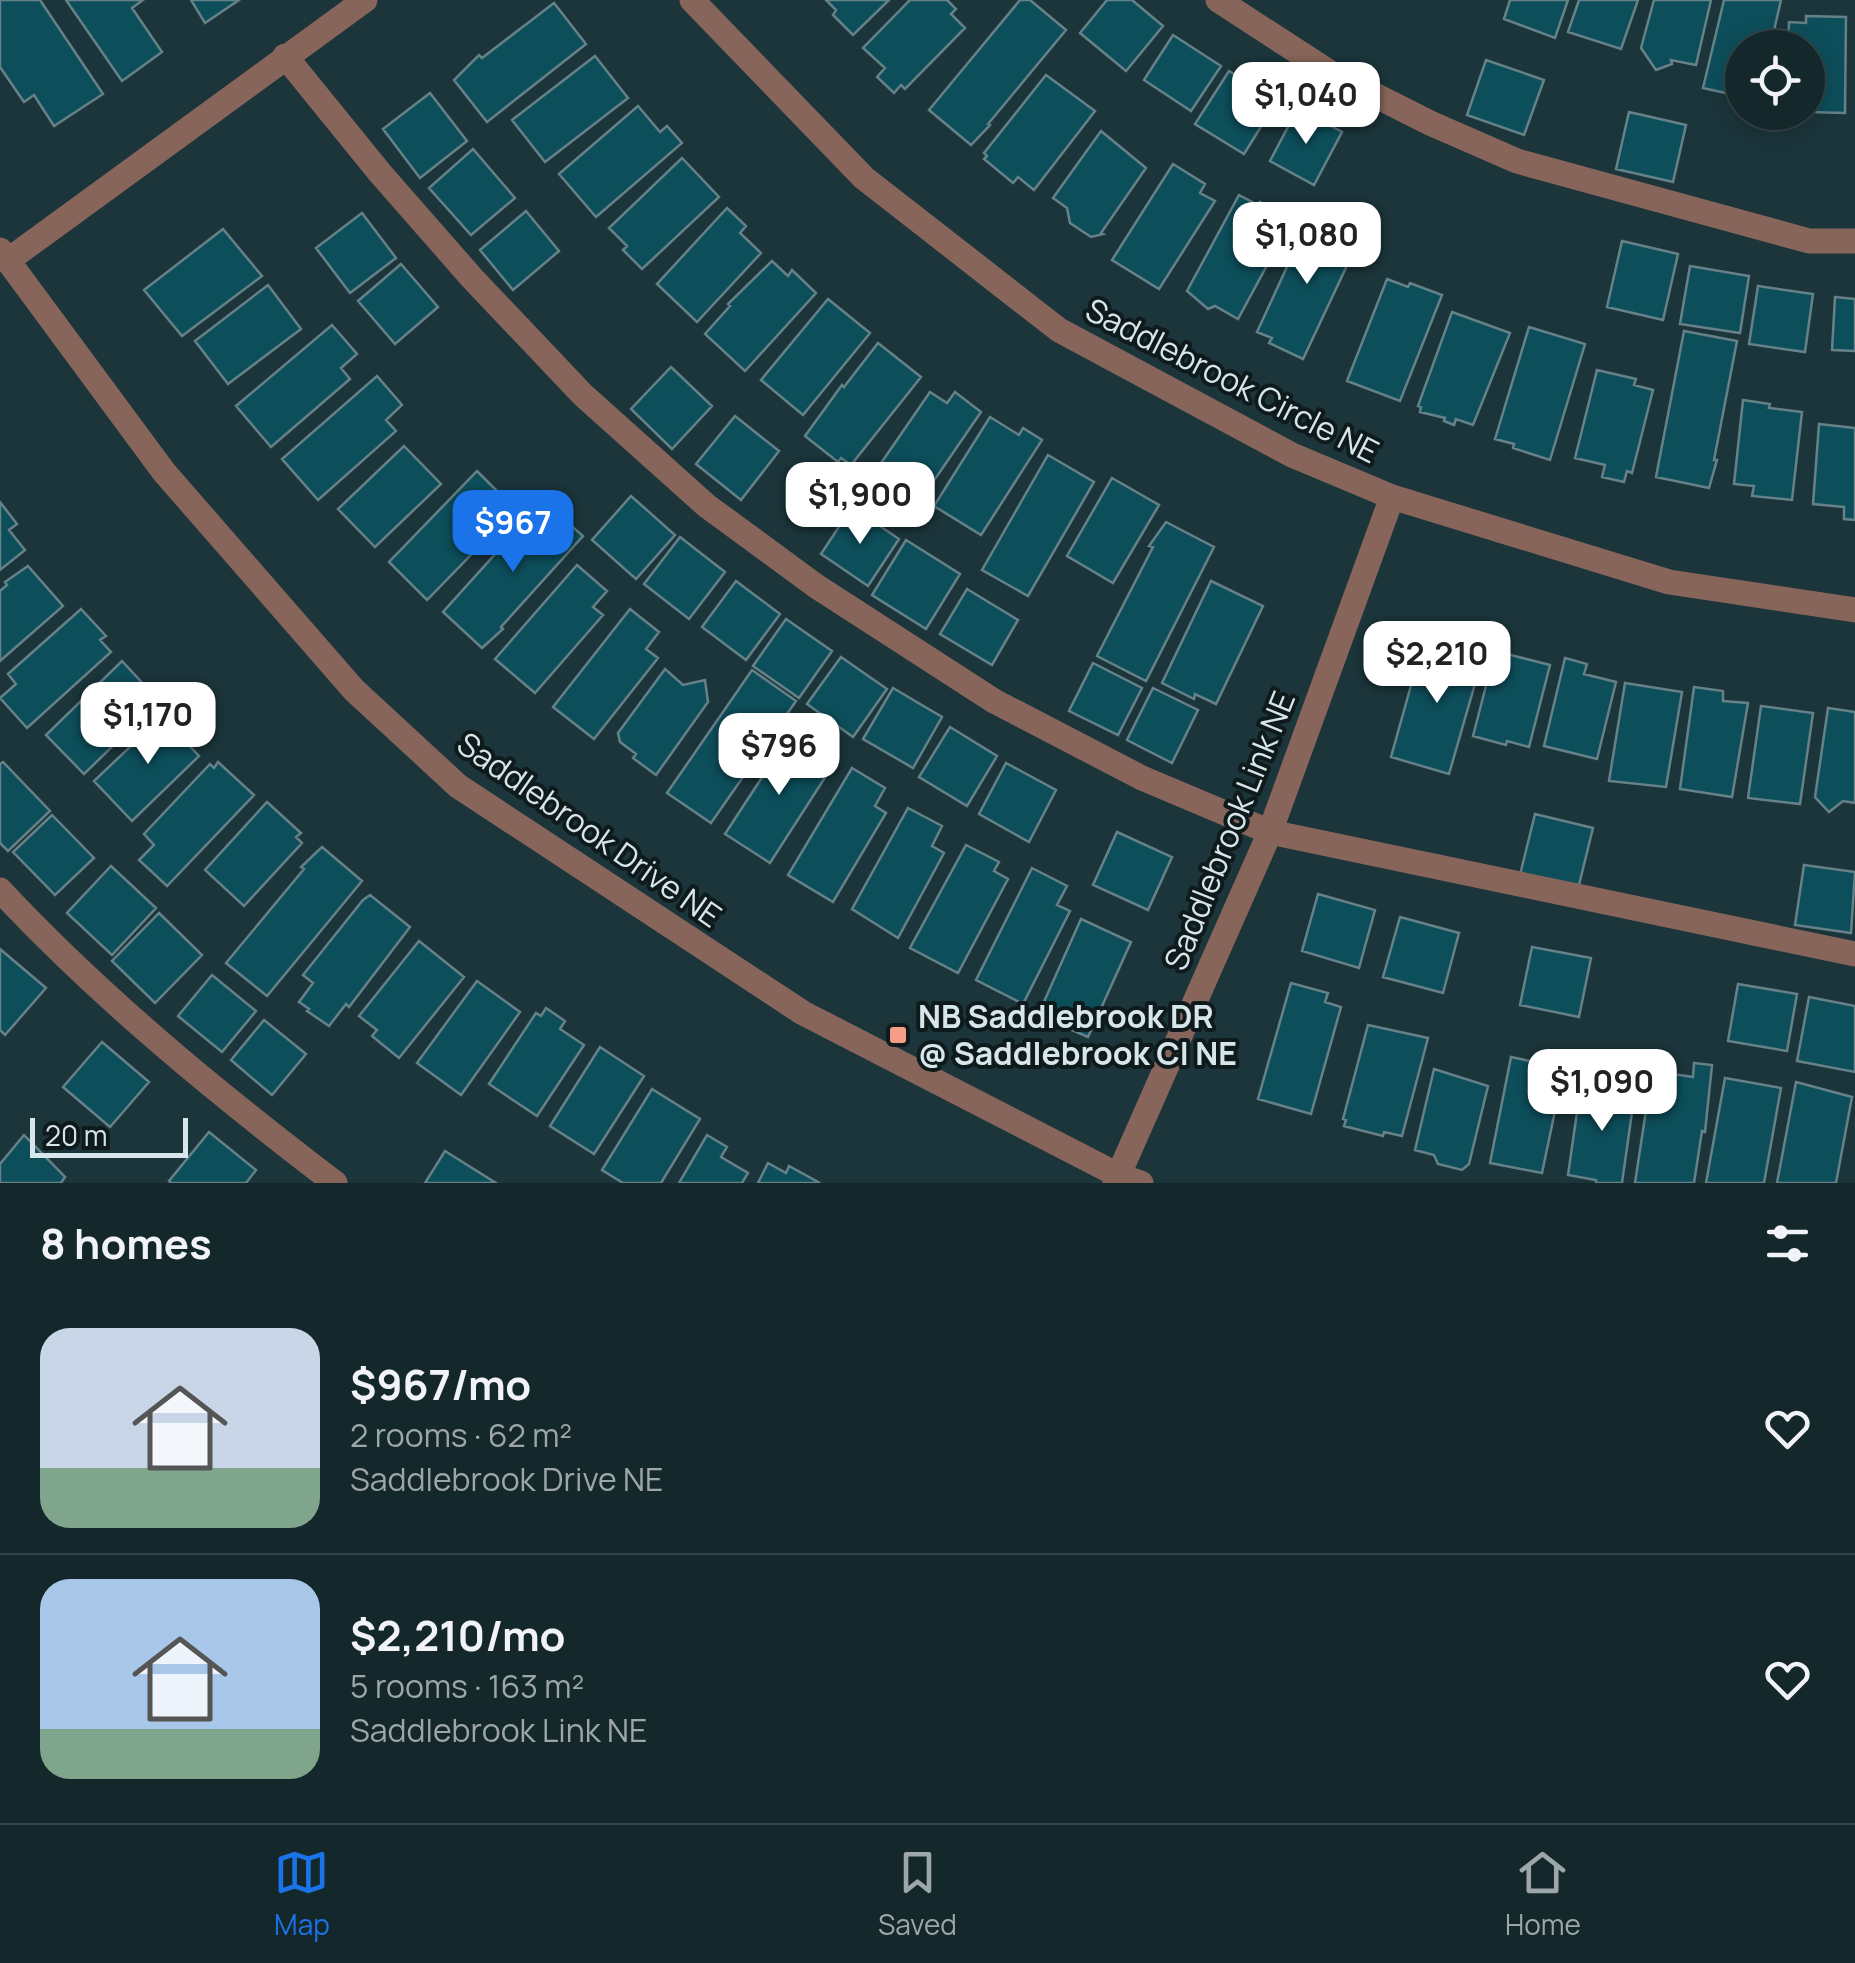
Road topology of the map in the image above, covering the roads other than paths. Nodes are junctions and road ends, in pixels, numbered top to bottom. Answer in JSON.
{"nodes":[{"id":1,"x":364,"y":0,"type":"edge"},
{"id":2,"x":692,"y":0,"type":"edge"},
{"id":3,"x":1218,"y":0,"type":"edge"},
{"id":4,"x":286,"y":56,"type":"junction"},
{"id":5,"x":1855,"y":241,"type":"edge"},
{"id":6,"x":3,"y":256,"type":"edge"},
{"id":7,"x":1392,"y":497,"type":"junction"},
{"id":8,"x":1855,"y":610,"type":"edge"},
{"id":9,"x":1270,"y":832,"type":"junction"},
{"id":10,"x":0,"y":890,"type":"edge"},
{"id":11,"x":1855,"y":954,"type":"edge"},
{"id":12,"x":1125,"y":1181,"type":"edge"},
{"id":13,"x":335,"y":1183,"type":"edge"}],
"edges":[{"from":1,"to":4,"type":"street"},
{"from":2,"to":7,"type":"street","name":"Saddlebrook Circle NE"},
{"from":3,"to":5,"type":"street"},
{"from":4,"to":6,"type":"street"},
{"from":4,"to":9,"type":"street"},
{"from":6,"to":12,"type":"street","name":"Saddlebrook Drive NE"},
{"from":7,"to":8,"type":"street","name":"Saddlebrook Circle NE"},
{"from":7,"to":9,"type":"street","name":"Saddlebrook Link NE"},
{"from":9,"to":11,"type":"street"},
{"from":9,"to":12,"type":"street","name":"Saddlebrook Link NE"},
{"from":10,"to":13,"type":"street"}]}
